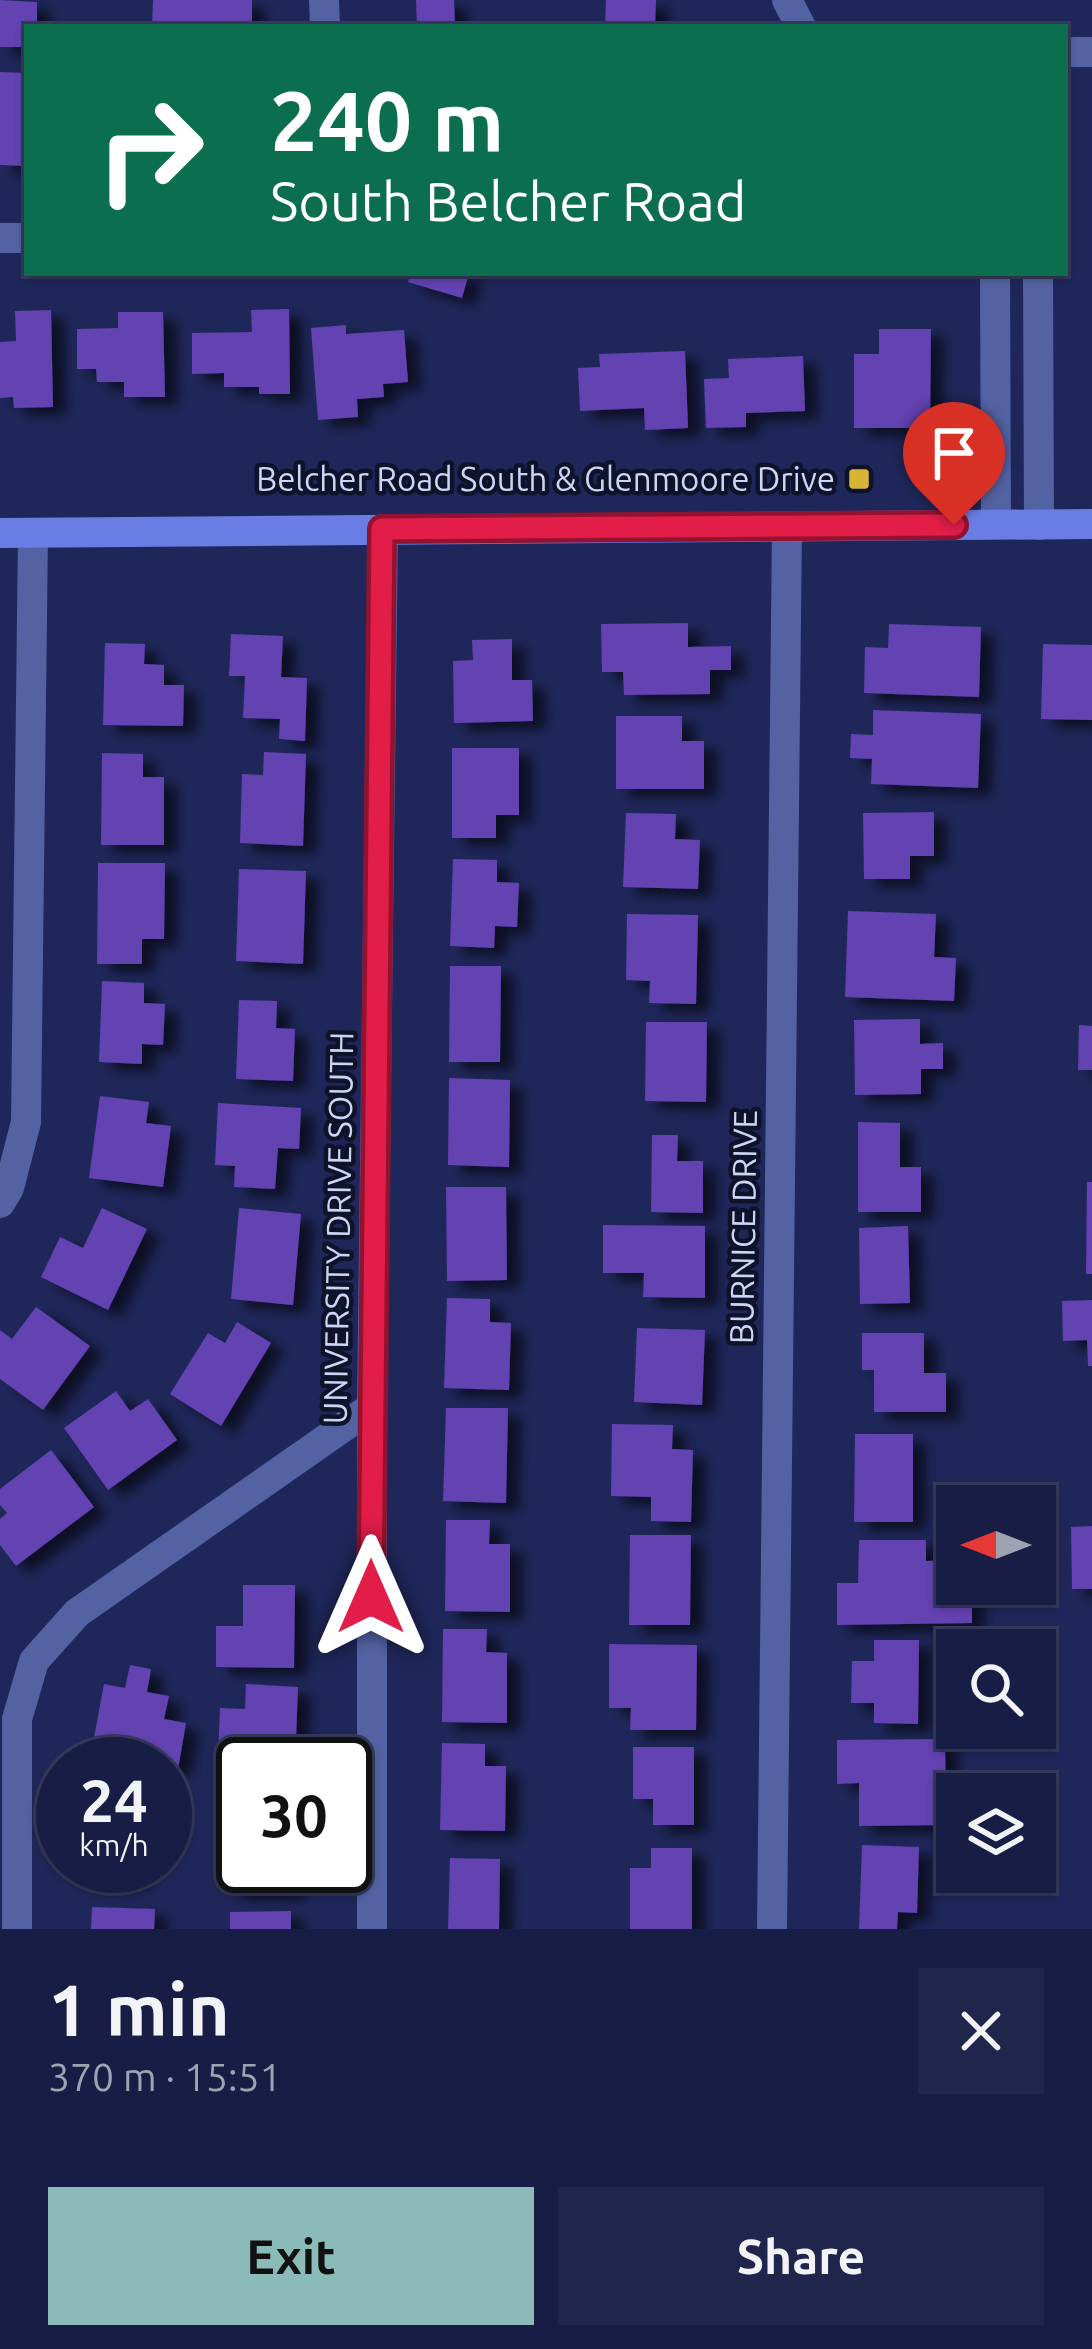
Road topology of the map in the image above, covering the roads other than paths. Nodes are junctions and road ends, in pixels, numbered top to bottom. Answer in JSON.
{"nodes":[{"id":1,"x":995,"y":276,"type":"edge"},
{"id":2,"x":1038,"y":276,"type":"edge"},
{"id":3,"x":996,"y":524,"type":"junction"},
{"id":4,"x":1092,"y":524,"type":"edge"},
{"id":5,"x":1039,"y":525,"type":"junction"},
{"id":6,"x":787,"y":526,"type":"junction"},
{"id":7,"x":382,"y":529,"type":"junction"},
{"id":8,"x":0,"y":533,"type":"edge"},
{"id":9,"x":33,"y":533,"type":"junction"},
{"id":10,"x":0,"y":1203,"type":"edge"},
{"id":11,"x":371,"y":1407,"type":"junction"},
{"id":12,"x":17,"y":1929,"type":"edge"},
{"id":13,"x":371,"y":1929,"type":"edge"},
{"id":14,"x":772,"y":1929,"type":"edge"}],
"edges":[{"from":1,"to":3,"type":"street"},
{"from":2,"to":5,"type":"street"},
{"from":3,"to":5,"type":"main road"},
{"from":3,"to":6,"type":"main road"},
{"from":4,"to":5,"type":"main road"},
{"from":6,"to":7,"type":"main road"},
{"from":6,"to":14,"type":"street","name":"BURNICE DRIVE"},
{"from":7,"to":9,"type":"main road"},
{"from":7,"to":11,"type":"street","name":"UNIVERSITY DRIVE SOUTH"},
{"from":8,"to":9,"type":"main road"},
{"from":9,"to":10,"type":"street"},
{"from":11,"to":12,"type":"street"},
{"from":11,"to":13,"type":"street","name":"UNIVERSITY DRIVE SOUTH"}]}
